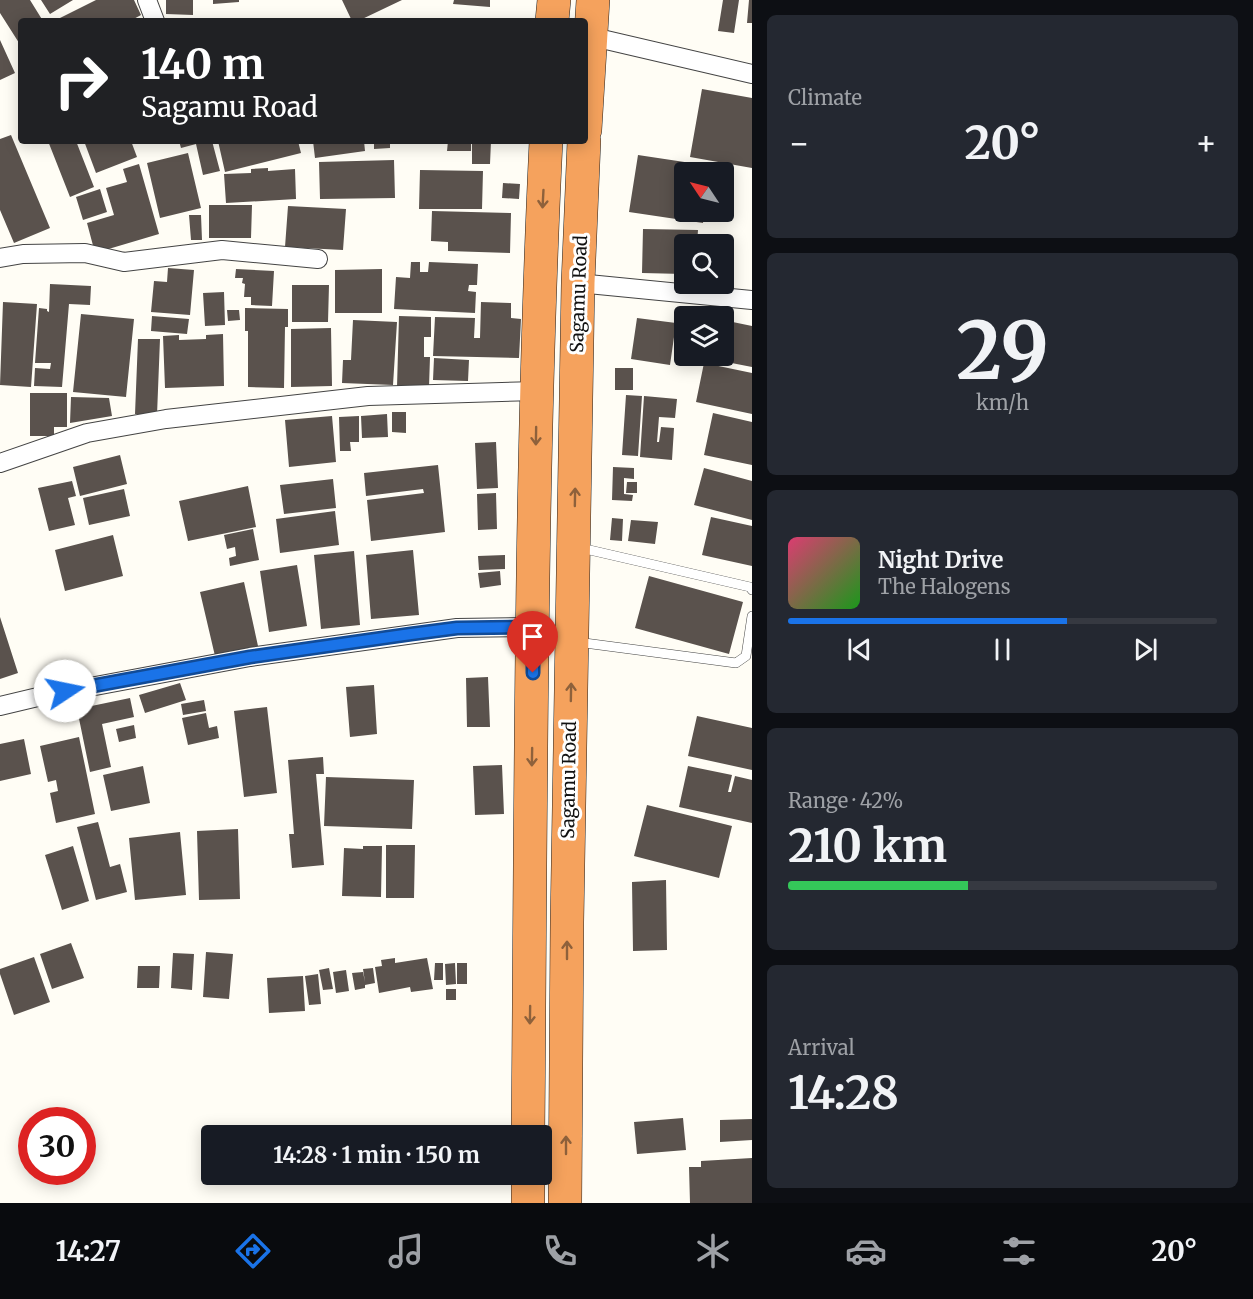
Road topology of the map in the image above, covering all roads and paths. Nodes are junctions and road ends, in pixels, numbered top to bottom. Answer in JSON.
{"nodes":[{"id":1,"x":147,"y":0,"type":"edge"},
{"id":2,"x":554,"y":0,"type":"edge"},
{"id":3,"x":593,"y":0,"type":"edge"},
{"id":4,"x":154,"y":18,"type":"edge"},
{"id":5,"x":552,"y":18,"type":"edge"},
{"id":6,"x":590,"y":36,"type":"junction"},
{"id":7,"x":588,"y":74,"type":"edge"},
{"id":8,"x":752,"y":74,"type":"edge"},
{"id":9,"x":546,"y":144,"type":"edge"},
{"id":10,"x":585,"y":144,"type":"edge"},
{"id":11,"x":0,"y":258,"type":"edge"},
{"id":12,"x":318,"y":259,"type":"dead end"},
{"id":13,"x":578,"y":283,"type":"junction"},
{"id":14,"x":752,"y":300,"type":"edge"},
{"id":15,"x":537,"y":391,"type":"junction"},
{"id":16,"x":0,"y":462,"type":"edge"},
{"id":17,"x":575,"y":547,"type":"junction"},
{"id":18,"x":752,"y":590,"type":"edge"},
{"id":19,"x":752,"y":616,"type":"edge"},
{"id":20,"x":533,"y":627,"type":"junction"},
{"id":21,"x":572,"y":642,"type":"junction"},
{"id":22,"x":0,"y":706,"type":"edge"},
{"id":23,"x":528,"y":1125,"type":"edge"},
{"id":24,"x":528,"y":1185,"type":"edge"},
{"id":25,"x":528,"y":1203,"type":"edge"},
{"id":26,"x":565,"y":1203,"type":"edge"}],
"edges":[{"from":1,"to":4,"type":"street"},
{"from":2,"to":5,"type":"highway"},
{"from":3,"to":6,"type":"highway"},
{"from":6,"to":7,"type":"highway"},
{"from":6,"to":8,"type":"street"},
{"from":9,"to":15,"type":"highway","name":"Sagamu Road","one_way":true},
{"from":10,"to":13,"type":"highway","name":"Sagamu Road"},
{"from":11,"to":12,"type":"street"},
{"from":13,"to":14,"type":"street"},
{"from":17,"to":13,"type":"highway","name":"Sagamu Road","one_way":true},
{"from":15,"to":16,"type":"street"},
{"from":15,"to":20,"type":"highway","name":"Sagamu Road","one_way":true},
{"from":17,"to":18,"type":"lane"},
{"from":17,"to":21,"type":"highway","name":"Sagamu Road"},
{"from":19,"to":21,"type":"lane"},
{"from":20,"to":22,"type":"street"},
{"from":20,"to":23,"type":"highway","name":"Sagamu Road","one_way":true},
{"from":26,"to":21,"type":"highway","name":"Sagamu Road","one_way":true},
{"from":24,"to":25,"type":"highway"}]}
